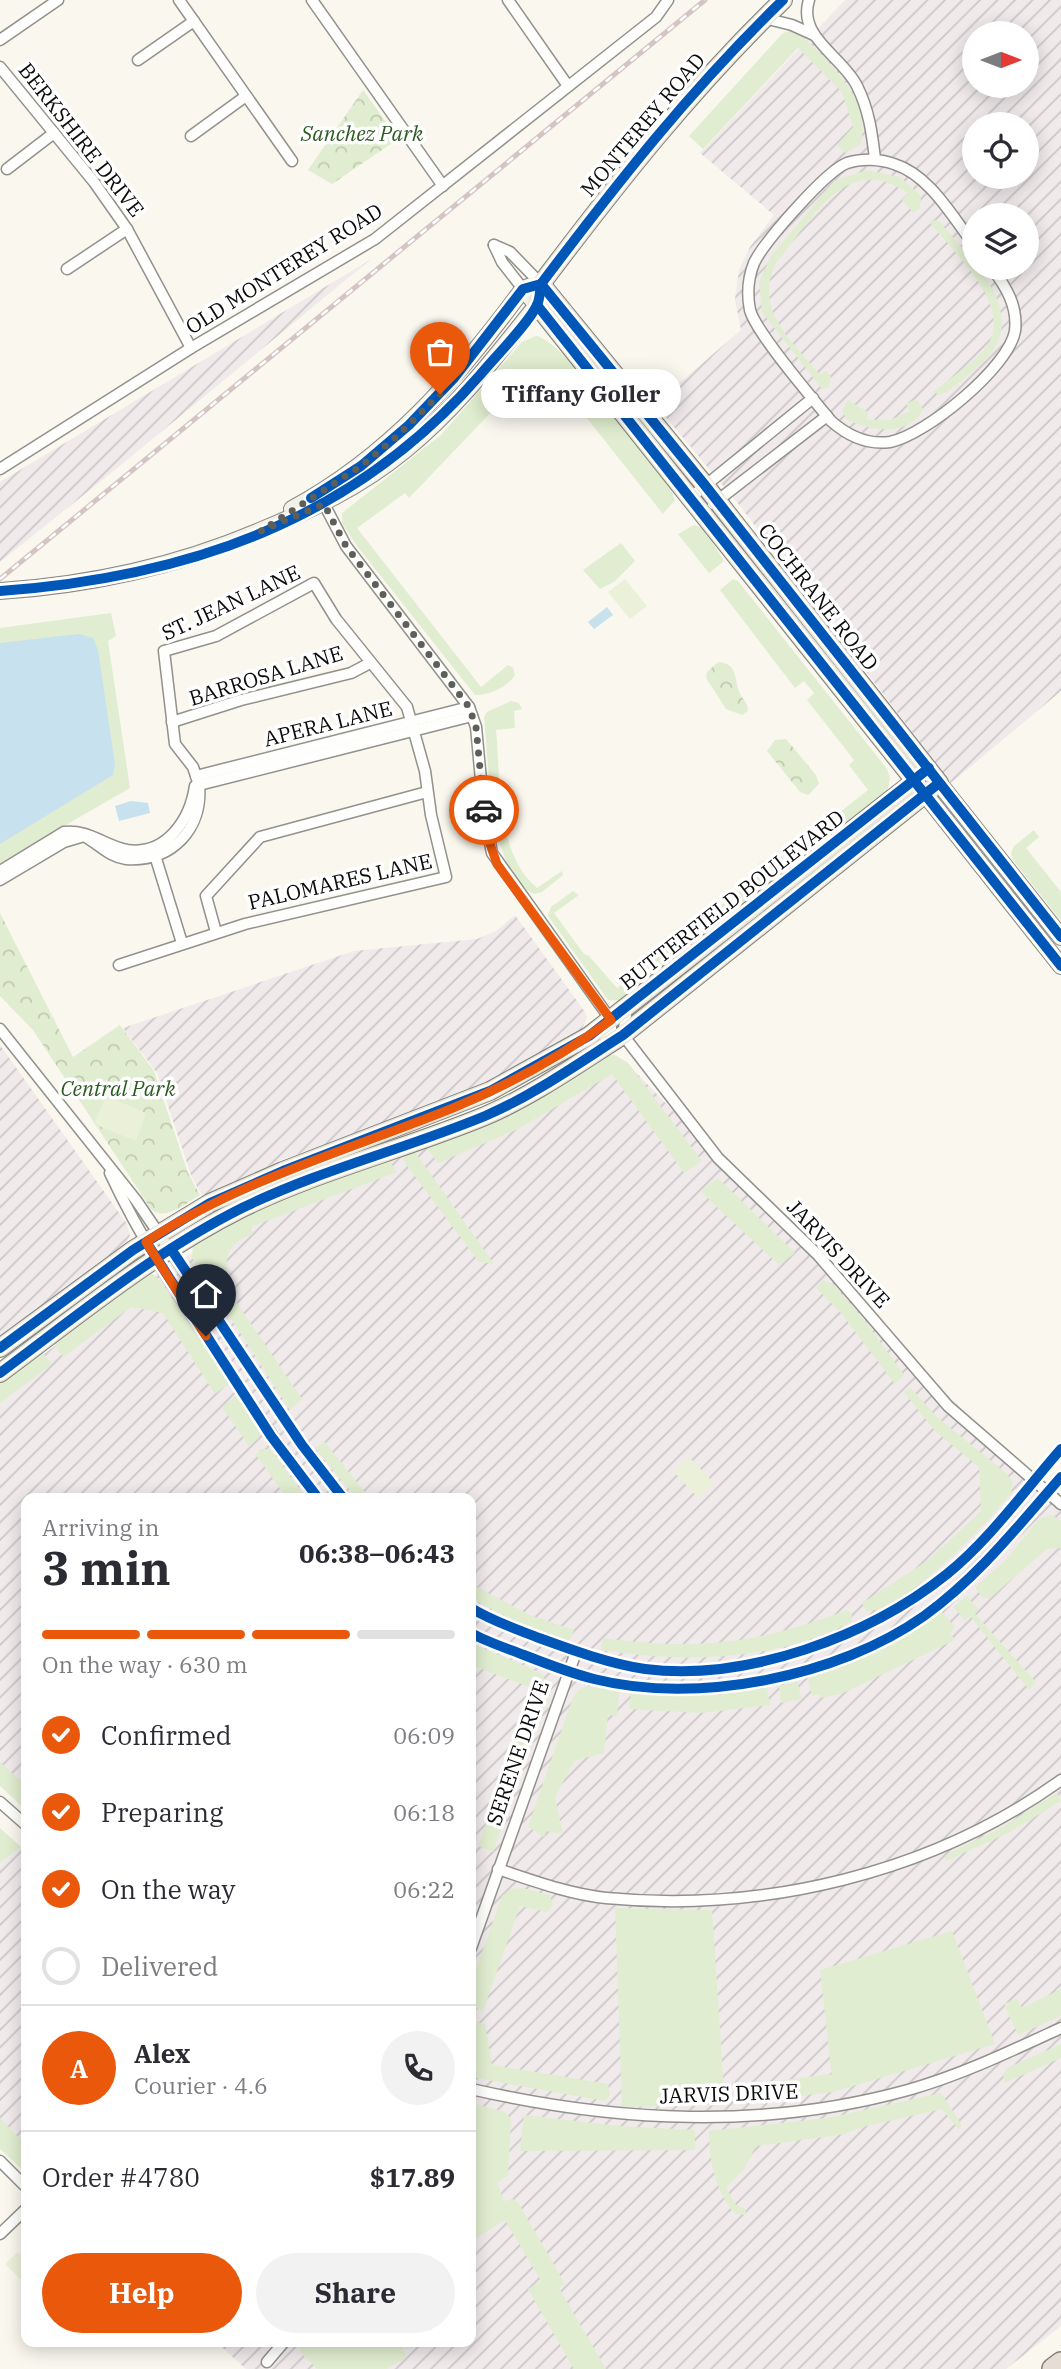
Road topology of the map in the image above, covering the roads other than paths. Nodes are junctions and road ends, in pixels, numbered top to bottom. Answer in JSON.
{"nodes":[{"id":1,"x":58,"y":0,"type":"edge"},
{"id":2,"x":179,"y":0,"type":"edge"},
{"id":3,"x":312,"y":0,"type":"edge"},
{"id":4,"x":508,"y":0,"type":"edge"},
{"id":5,"x":783,"y":0,"type":"edge"},
{"id":6,"x":808,"y":0,"type":"edge"},
{"id":7,"x":663,"y":2,"type":"edge"},
{"id":8,"x":765,"y":18,"type":"junction"},
{"id":9,"x":194,"y":21,"type":"junction"},
{"id":10,"x":814,"y":36,"type":"junction"},
{"id":11,"x":0,"y":40,"type":"edge"},
{"id":12,"x":138,"y":60,"type":"dead end"},
{"id":13,"x":0,"y":68,"type":"edge"},
{"id":14,"x":568,"y":86,"type":"junction"},
{"id":15,"x":246,"y":96,"type":"junction"},
{"id":16,"x":54,"y":133,"type":"junction"},
{"id":17,"x":191,"y":136,"type":"dead end"},
{"id":18,"x":875,"y":159,"type":"junction"},
{"id":19,"x":292,"y":161,"type":"dead end"},
{"id":20,"x":7,"y":169,"type":"dead end"},
{"id":21,"x":443,"y":186,"type":"junction"},
{"id":22,"x":127,"y":229,"type":"junction"},
{"id":23,"x":962,"y":230,"type":"edge"},
{"id":24,"x":67,"y":269,"type":"dead end"},
{"id":25,"x":1000,"y":280,"type":"edge"},
{"id":26,"x":541,"y":284,"type":"junction"},
{"id":27,"x":523,"y":289,"type":"junction"},
{"id":28,"x":537,"y":305,"type":"junction"},
{"id":29,"x":191,"y":348,"type":"junction"},
{"id":30,"x":813,"y":398,"type":"junction"},
{"id":31,"x":827,"y":416,"type":"junction"},
{"id":32,"x":0,"y":469,"type":"edge"},
{"id":33,"x":704,"y":484,"type":"junction"},
{"id":34,"x":719,"y":502,"type":"junction"},
{"id":35,"x":324,"y":504,"type":"junction"},
{"id":36,"x":695,"y":505,"type":"junction"},
{"id":37,"x":261,"y":531,"type":"junction"},
{"id":38,"x":0,"y":591,"type":"edge"},
{"id":39,"x":370,"y":663,"type":"junction"},
{"id":40,"x":470,"y":712,"type":"junction"},
{"id":41,"x":172,"y":723,"type":"junction"},
{"id":42,"x":415,"y":728,"type":"junction"},
{"id":43,"x":929,"y":768,"type":"junction"},
{"id":44,"x":198,"y":780,"type":"junction"},
{"id":45,"x":939,"y":783,"type":"junction"},
{"id":46,"x":920,"y":788,"type":"junction"},
{"id":47,"x":427,"y":792,"type":"junction"},
{"id":48,"x":154,"y":852,"type":"junction"},
{"id":49,"x":0,"y":871,"type":"edge"},
{"id":50,"x":0,"y":880,"type":"edge"},
{"id":51,"x":216,"y":932,"type":"junction"},
{"id":52,"x":1061,"y":937,"type":"edge"},
{"id":53,"x":183,"y":943,"type":"junction"},
{"id":54,"x":119,"y":965,"type":"dead end"},
{"id":55,"x":1061,"y":966,"type":"edge"},
{"id":56,"x":627,"y":1008,"type":"junction"},
{"id":57,"x":611,"y":1020,"type":"junction"},
{"id":58,"x":0,"y":1029,"type":"edge"},
{"id":59,"x":623,"y":1035,"type":"junction"},
{"id":60,"x":600,"y":1049,"type":"junction"},
{"id":61,"x":103,"y":1158,"type":"junction"},
{"id":62,"x":153,"y":1238,"type":"junction"},
{"id":63,"x":163,"y":1253,"type":"junction"},
{"id":64,"x":0,"y":1348,"type":"edge"},
{"id":65,"x":0,"y":1373,"type":"edge"},
{"id":66,"x":1061,"y":1448,"type":"edge"},
{"id":67,"x":1061,"y":1476,"type":"edge"},
{"id":68,"x":1033,"y":1479,"type":"junction"},
{"id":69,"x":1048,"y":1492,"type":"junction"},
{"id":70,"x":314,"y":1493,"type":"edge"},
{"id":71,"x":339,"y":1493,"type":"edge"},
{"id":72,"x":1061,"y":1504,"type":"edge"},
{"id":73,"x":476,"y":1610,"type":"edge"},
{"id":74,"x":476,"y":1635,"type":"edge"},
{"id":75,"x":576,"y":1652,"type":"junction"},
{"id":76,"x":568,"y":1671,"type":"junction"},
{"id":77,"x":1061,"y":1780,"type":"edge"},
{"id":78,"x":0,"y":1802,"type":"edge"},
{"id":79,"x":21,"y":1821,"type":"edge"},
{"id":80,"x":498,"y":1869,"type":"junction"},
{"id":81,"x":476,"y":1933,"type":"edge"},
{"id":82,"x":1061,"y":2028,"type":"edge"},
{"id":83,"x":476,"y":2090,"type":"edge"},
{"id":84,"x":0,"y":2161,"type":"edge"},
{"id":85,"x":21,"y":2183,"type":"edge"},
{"id":86,"x":21,"y":2214,"type":"edge"},
{"id":87,"x":0,"y":2234,"type":"edge"},
{"id":88,"x":280,"y":2347,"type":"edge"},
{"id":89,"x":267,"y":2362,"type":"dead end"},
{"id":90,"x":1061,"y":2363,"type":"edge"},
{"id":91,"x":1053,"y":2369,"type":"edge"}],
"edges":[{"from":1,"to":11,"type":"street"},
{"from":2,"to":9,"type":"street"},
{"from":3,"to":21,"type":"street"},
{"from":4,"to":14,"type":"street"},
{"from":5,"to":8,"type":"main road","name":"MONTEREY ROAD"},
{"from":6,"to":10,"type":"street"},
{"from":7,"to":14,"type":"street","name":"OLD MONTEREY ROAD"},
{"from":8,"to":10,"type":"street"},
{"from":8,"to":26,"type":"main road","name":"MONTEREY ROAD"},
{"from":9,"to":12,"type":"street"},
{"from":9,"to":15,"type":"street"},
{"from":10,"to":18,"type":"street"},
{"from":13,"to":16,"type":"street","name":"BERKSHIRE DRIVE"},
{"from":14,"to":21,"type":"street","name":"OLD MONTEREY ROAD"},
{"from":15,"to":17,"type":"street"},
{"from":15,"to":19,"type":"street"},
{"from":16,"to":20,"type":"street"},
{"from":16,"to":22,"type":"street","name":"BERKSHIRE DRIVE"},
{"from":18,"to":23,"type":"street"},
{"from":18,"to":30,"type":"street"},
{"from":21,"to":29,"type":"street","name":"OLD MONTEREY ROAD"},
{"from":22,"to":24,"type":"street"},
{"from":22,"to":29,"type":"street","name":"BERKSHIRE DRIVE"},
{"from":25,"to":31,"type":"street"},
{"from":26,"to":27,"type":"main road"},
{"from":26,"to":27,"type":"street","name":"COCHRANE ROAD"},
{"from":26,"to":28,"type":"main road","name":"MONTEREY ROAD"},
{"from":26,"to":33,"type":"main road","name":"COCHRANE ROAD"},
{"from":27,"to":28,"type":"main road","name":"COCHRANE ROAD"},
{"from":27,"to":37,"type":"main road","name":"MONTEREY ROAD"},
{"from":28,"to":35,"type":"main road","name":"MONTEREY ROAD"},
{"from":28,"to":36,"type":"main road","name":"COCHRANE ROAD"},
{"from":29,"to":32,"type":"street","name":"OLD MONTEREY ROAD"},
{"from":30,"to":31,"type":"street"},
{"from":30,"to":33,"type":"street"},
{"from":31,"to":34,"type":"street"},
{"from":33,"to":34,"type":"main road","name":"COCHRANE ROAD"},
{"from":33,"to":36,"type":"street"},
{"from":34,"to":36,"type":"street"},
{"from":34,"to":43,"type":"main road","name":"COCHRANE ROAD"},
{"from":35,"to":37,"type":"main road","name":"MONTEREY ROAD"},
{"from":35,"to":40,"type":"street"},
{"from":36,"to":46,"type":"main road","name":"COCHRANE ROAD"},
{"from":37,"to":38,"type":"main road","name":"MONTEREY ROAD"},
{"from":39,"to":41,"type":"street","name":"BARROSA LANE"},
{"from":39,"to":41,"type":"street","name":"ST. JEAN LANE"},
{"from":39,"to":42,"type":"street","name":"ST. JEAN LANE"},
{"from":40,"to":42,"type":"street","name":"APERA LANE"},
{"from":40,"to":57,"type":"street"},
{"from":41,"to":44,"type":"street","name":"ST. JEAN LANE"},
{"from":42,"to":44,"type":"street","name":"APERA LANE"},
{"from":42,"to":47,"type":"street","name":"PALOMARES LANE"},
{"from":43,"to":45,"type":"main road","name":"COCHRANE ROAD"},
{"from":43,"to":46,"type":"main road","name":"BUTTERFIELD BOULEVARD"},
{"from":44,"to":48,"type":"street"},
{"from":45,"to":46,"type":"main road","name":"BUTTERFIELD BOULEVARD"},
{"from":45,"to":52,"type":"main road","name":"COCHRANE ROAD"},
{"from":46,"to":55,"type":"main road","name":"COCHRANE ROAD"},
{"from":46,"to":56,"type":"main road","name":"BUTTERFIELD BOULEVARD"},
{"from":46,"to":59,"type":"main road","name":"BUTTERFIELD BOULEVARD"},
{"from":47,"to":51,"type":"street"},
{"from":47,"to":51,"type":"street","name":"PALOMARES LANE"},
{"from":48,"to":49,"type":"street"},
{"from":48,"to":50,"type":"street"},
{"from":48,"to":53,"type":"street"},
{"from":51,"to":53,"type":"street","name":"PALOMARES LANE"},
{"from":53,"to":54,"type":"street","name":"PALOMARES LANE"},
{"from":56,"to":57,"type":"main road","name":"BUTTERFIELD BOULEVARD"},
{"from":56,"to":59,"type":"street"},
{"from":57,"to":60,"type":"street"},
{"from":57,"to":62,"type":"main road","name":"BUTTERFIELD BOULEVARD"},
{"from":58,"to":61,"type":"street"},
{"from":59,"to":60,"type":"main road","name":"BUTTERFIELD BOULEVARD"},
{"from":59,"to":68,"type":"street","name":"JARVIS DRIVE"},
{"from":60,"to":63,"type":"main road","name":"BUTTERFIELD BOULEVARD"},
{"from":61,"to":62,"type":"street"},
{"from":61,"to":62,"type":"street"},
{"from":62,"to":63,"type":"street"},
{"from":62,"to":63,"type":"street"},
{"from":62,"to":64,"type":"main road","name":"BUTTERFIELD BOULEVARD"},
{"from":63,"to":65,"type":"main road","name":"BUTTERFIELD BOULEVARD"},
{"from":63,"to":70,"type":"street"},
{"from":63,"to":71,"type":"street"},
{"from":66,"to":68,"type":"street"},
{"from":67,"to":69,"type":"street"},
{"from":68,"to":69,"type":"street","name":"JARVIS DRIVE"},
{"from":68,"to":75,"type":"street"},
{"from":69,"to":72,"type":"street","name":"JARVIS DRIVE"},
{"from":69,"to":76,"type":"street"},
{"from":73,"to":75,"type":"street"},
{"from":74,"to":76,"type":"street"},
{"from":75,"to":76,"type":"street","name":"SERENE DRIVE"},
{"from":76,"to":80,"type":"street","name":"SERENE DRIVE"},
{"from":77,"to":80,"type":"street"},
{"from":78,"to":79,"type":"street"},
{"from":80,"to":81,"type":"street","name":"SERENE DRIVE"},
{"from":82,"to":83,"type":"street","name":"JARVIS DRIVE"},
{"from":84,"to":85,"type":"street"},
{"from":86,"to":87,"type":"street"},
{"from":88,"to":89,"type":"street"},
{"from":90,"to":91,"type":"highway"}]}
